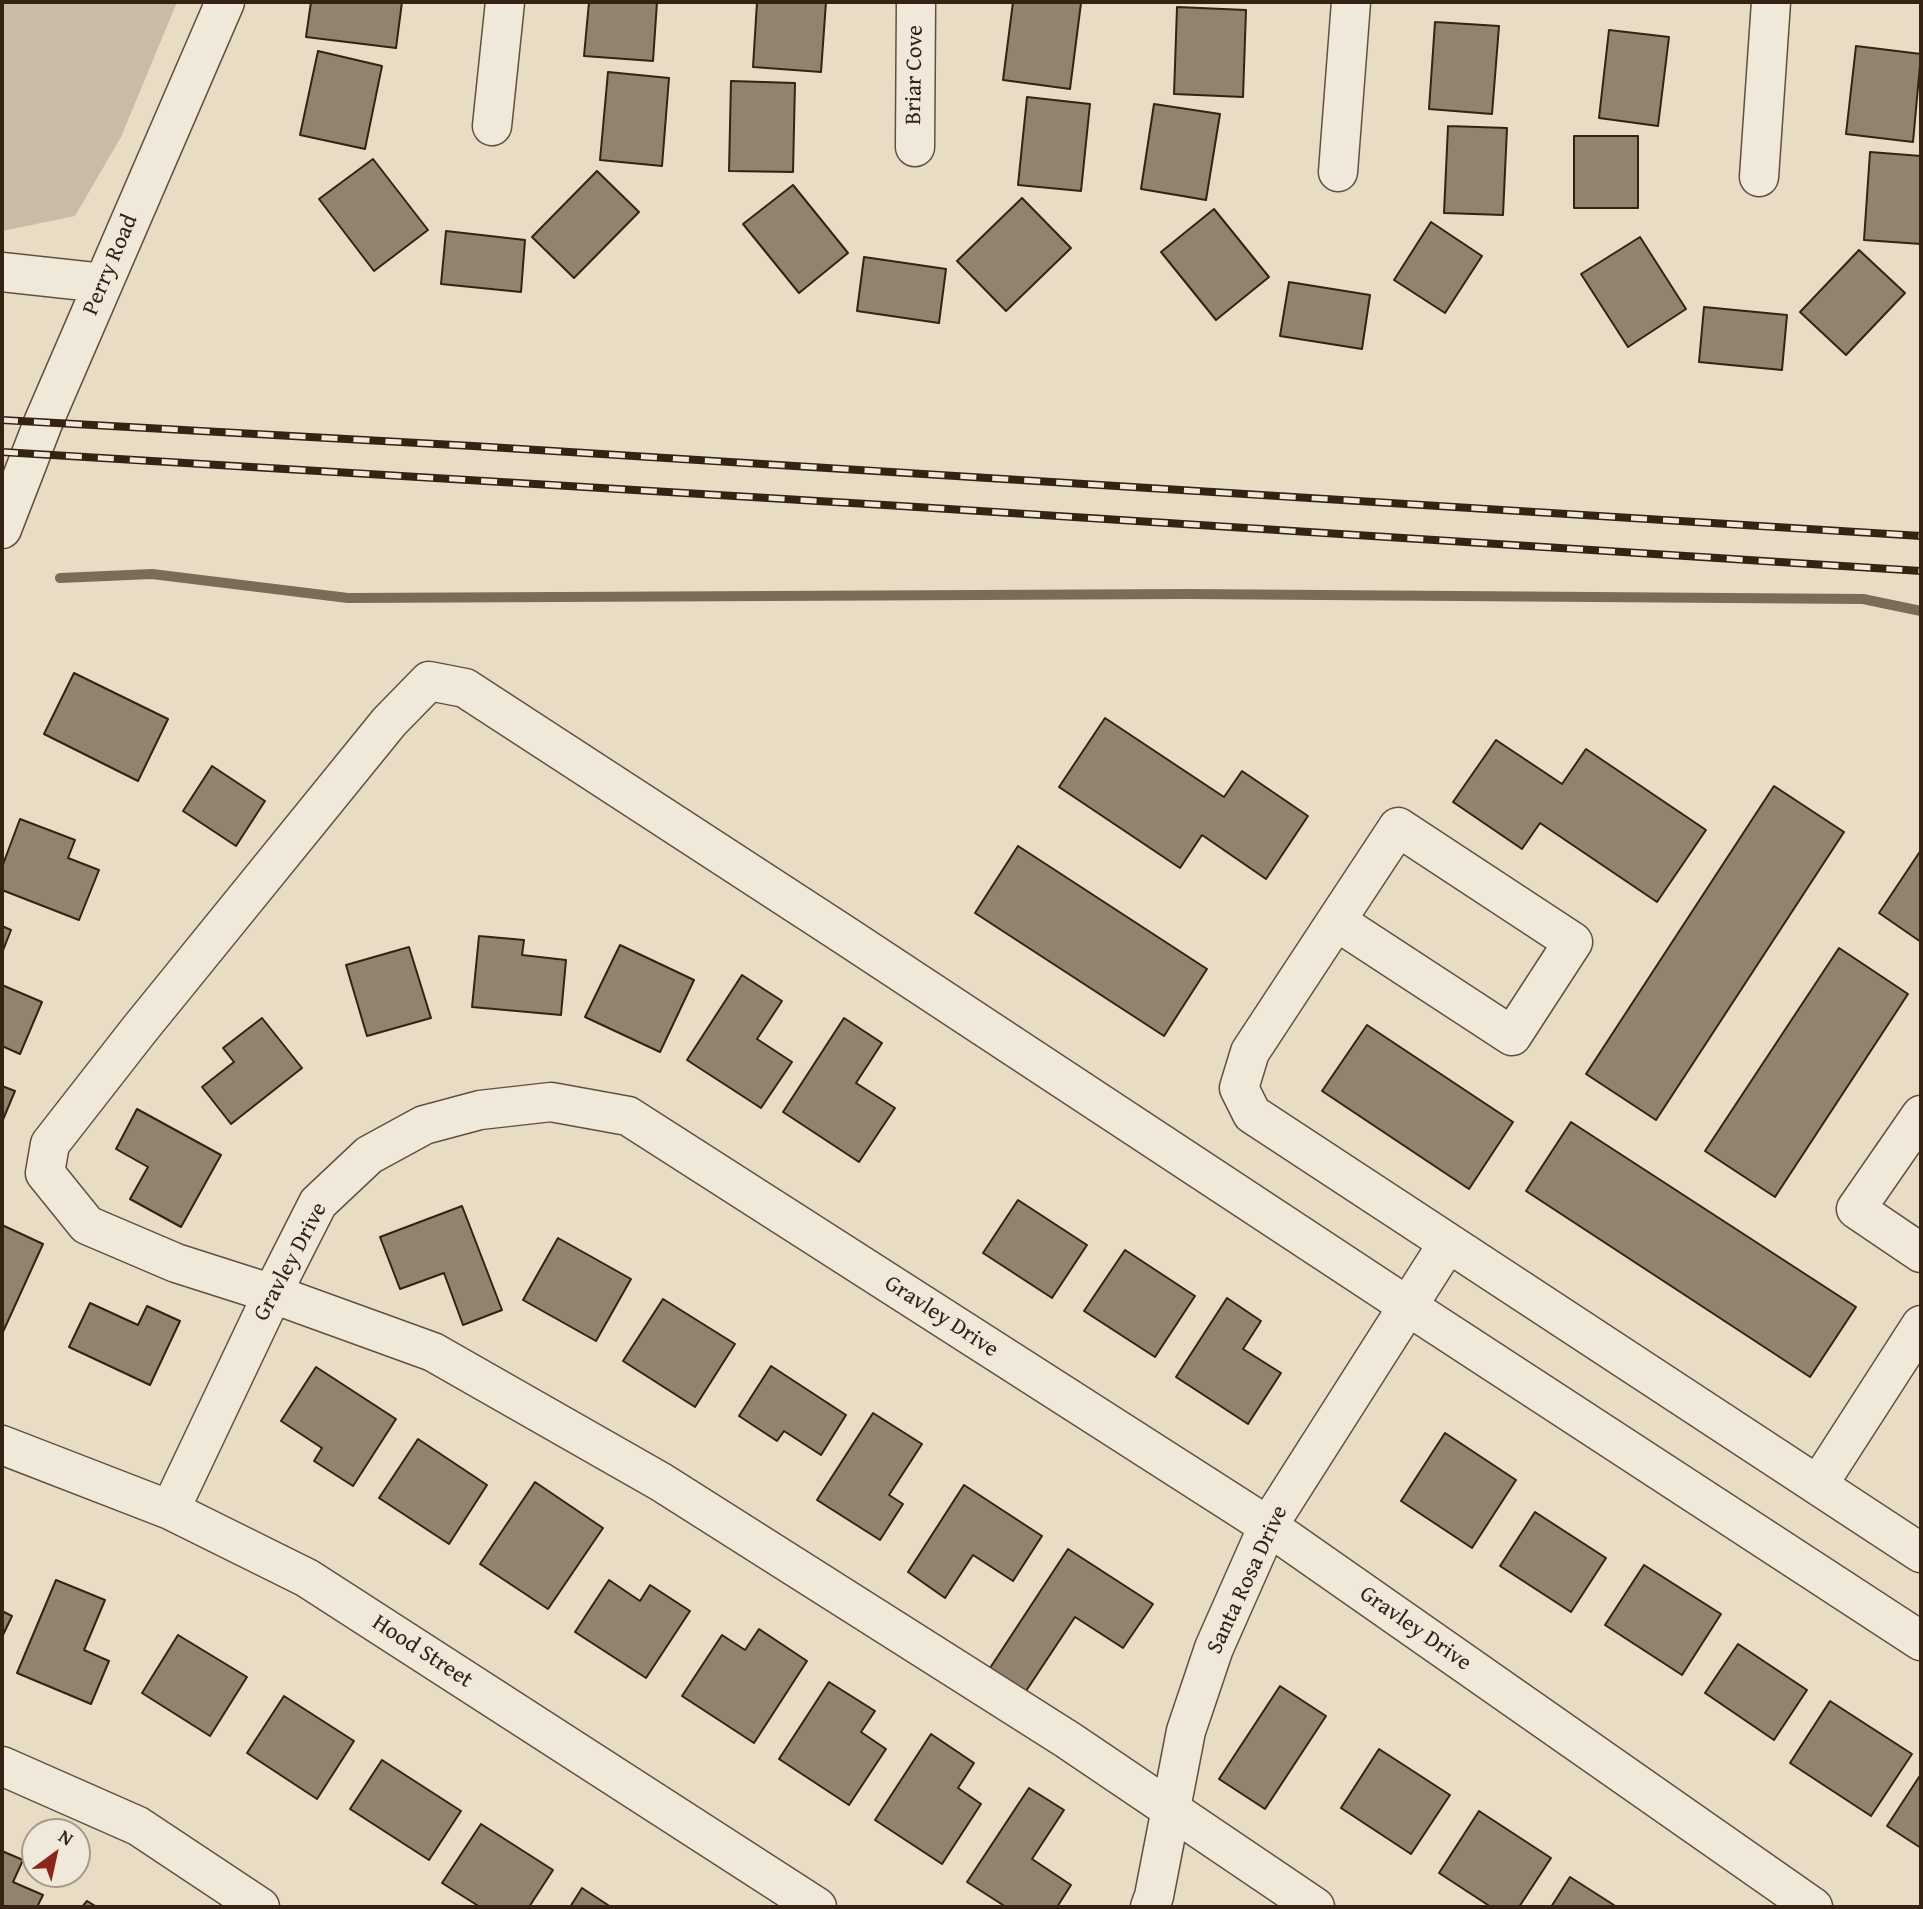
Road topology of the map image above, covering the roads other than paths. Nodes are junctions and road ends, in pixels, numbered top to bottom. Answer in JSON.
{"nodes":[{"id":1,"x":225,"y":2,"type":"edge"},
{"id":2,"x":505,"y":2,"type":"edge"},
{"id":3,"x":916,"y":2,"type":"edge"},
{"id":4,"x":1351,"y":2,"type":"edge"},
{"id":5,"x":1771,"y":2,"type":"edge"},
{"id":6,"x":492,"y":126,"type":"dead end"},
{"id":7,"x":915,"y":147,"type":"dead end"},
{"id":8,"x":1338,"y":172,"type":"dead end"},
{"id":9,"x":1759,"y":177,"type":"dead end"},
{"id":10,"x":2,"y":272,"type":"edge"},
{"id":11,"x":103,"y":284,"type":"junction"},
{"id":12,"x":2,"y":529,"type":"edge"},
{"id":13,"x":1336,"y":921,"type":"junction"},
{"id":14,"x":1921,"y":1115,"type":"edge"},
{"id":15,"x":1448,"y":1243,"type":"junction"},
{"id":16,"x":1921,"y":1253,"type":"edge"},
{"id":17,"x":273,"y":1294,"type":"junction"},
{"id":18,"x":1416,"y":1296,"type":"junction"},
{"id":19,"x":1921,"y":1325,"type":"edge"},
{"id":20,"x":2,"y":1445,"type":"edge"},
{"id":21,"x":1818,"y":1485,"type":"junction"},
{"id":22,"x":170,"y":1510,"type":"junction"},
{"id":23,"x":1268,"y":1526,"type":"junction"},
{"id":24,"x":1921,"y":1553,"type":"edge"},
{"id":25,"x":1921,"y":1641,"type":"edge"},
{"id":26,"x":2,"y":1766,"type":"edge"},
{"id":27,"x":1170,"y":1810,"type":"junction"},
{"id":28,"x":260,"y":1907,"type":"edge"},
{"id":29,"x":817,"y":1907,"type":"edge"},
{"id":30,"x":1150,"y":1907,"type":"edge"},
{"id":31,"x":1315,"y":1907,"type":"edge"},
{"id":32,"x":1813,"y":1907,"type":"edge"}],
"edges":[{"from":1,"to":11,"type":"street","name":"Perry Road"},
{"from":2,"to":6,"type":"street"},
{"from":3,"to":7,"type":"street","name":"Briar Cove"},
{"from":4,"to":8,"type":"street"},
{"from":5,"to":9,"type":"street"},
{"from":10,"to":11,"type":"street"},
{"from":11,"to":12,"type":"street","name":"Perry Road"},
{"from":13,"to":13,"type":"street"},
{"from":13,"to":15,"type":"street"},
{"from":14,"to":16,"type":"street"},
{"from":15,"to":18,"type":"street","name":"Santa Rosa Drive"},
{"from":15,"to":21,"type":"street"},
{"from":17,"to":18,"type":"street"},
{"from":17,"to":22,"type":"street","name":"Gravley Drive"},
{"from":17,"to":23,"type":"street","name":"Gravley Drive"},
{"from":17,"to":27,"type":"street"},
{"from":18,"to":23,"type":"street","name":"Santa Rosa Drive"},
{"from":18,"to":25,"type":"street"},
{"from":19,"to":21,"type":"street"},
{"from":20,"to":22,"type":"street","name":"Hood Street"},
{"from":21,"to":24,"type":"street"},
{"from":22,"to":29,"type":"street","name":"Hood Street"},
{"from":23,"to":27,"type":"street","name":"Santa Rosa Drive"},
{"from":23,"to":32,"type":"street","name":"Gravley Drive"},
{"from":26,"to":28,"type":"street"},
{"from":27,"to":30,"type":"street","name":"Santa Rosa Drive"},
{"from":27,"to":31,"type":"street"}]}
